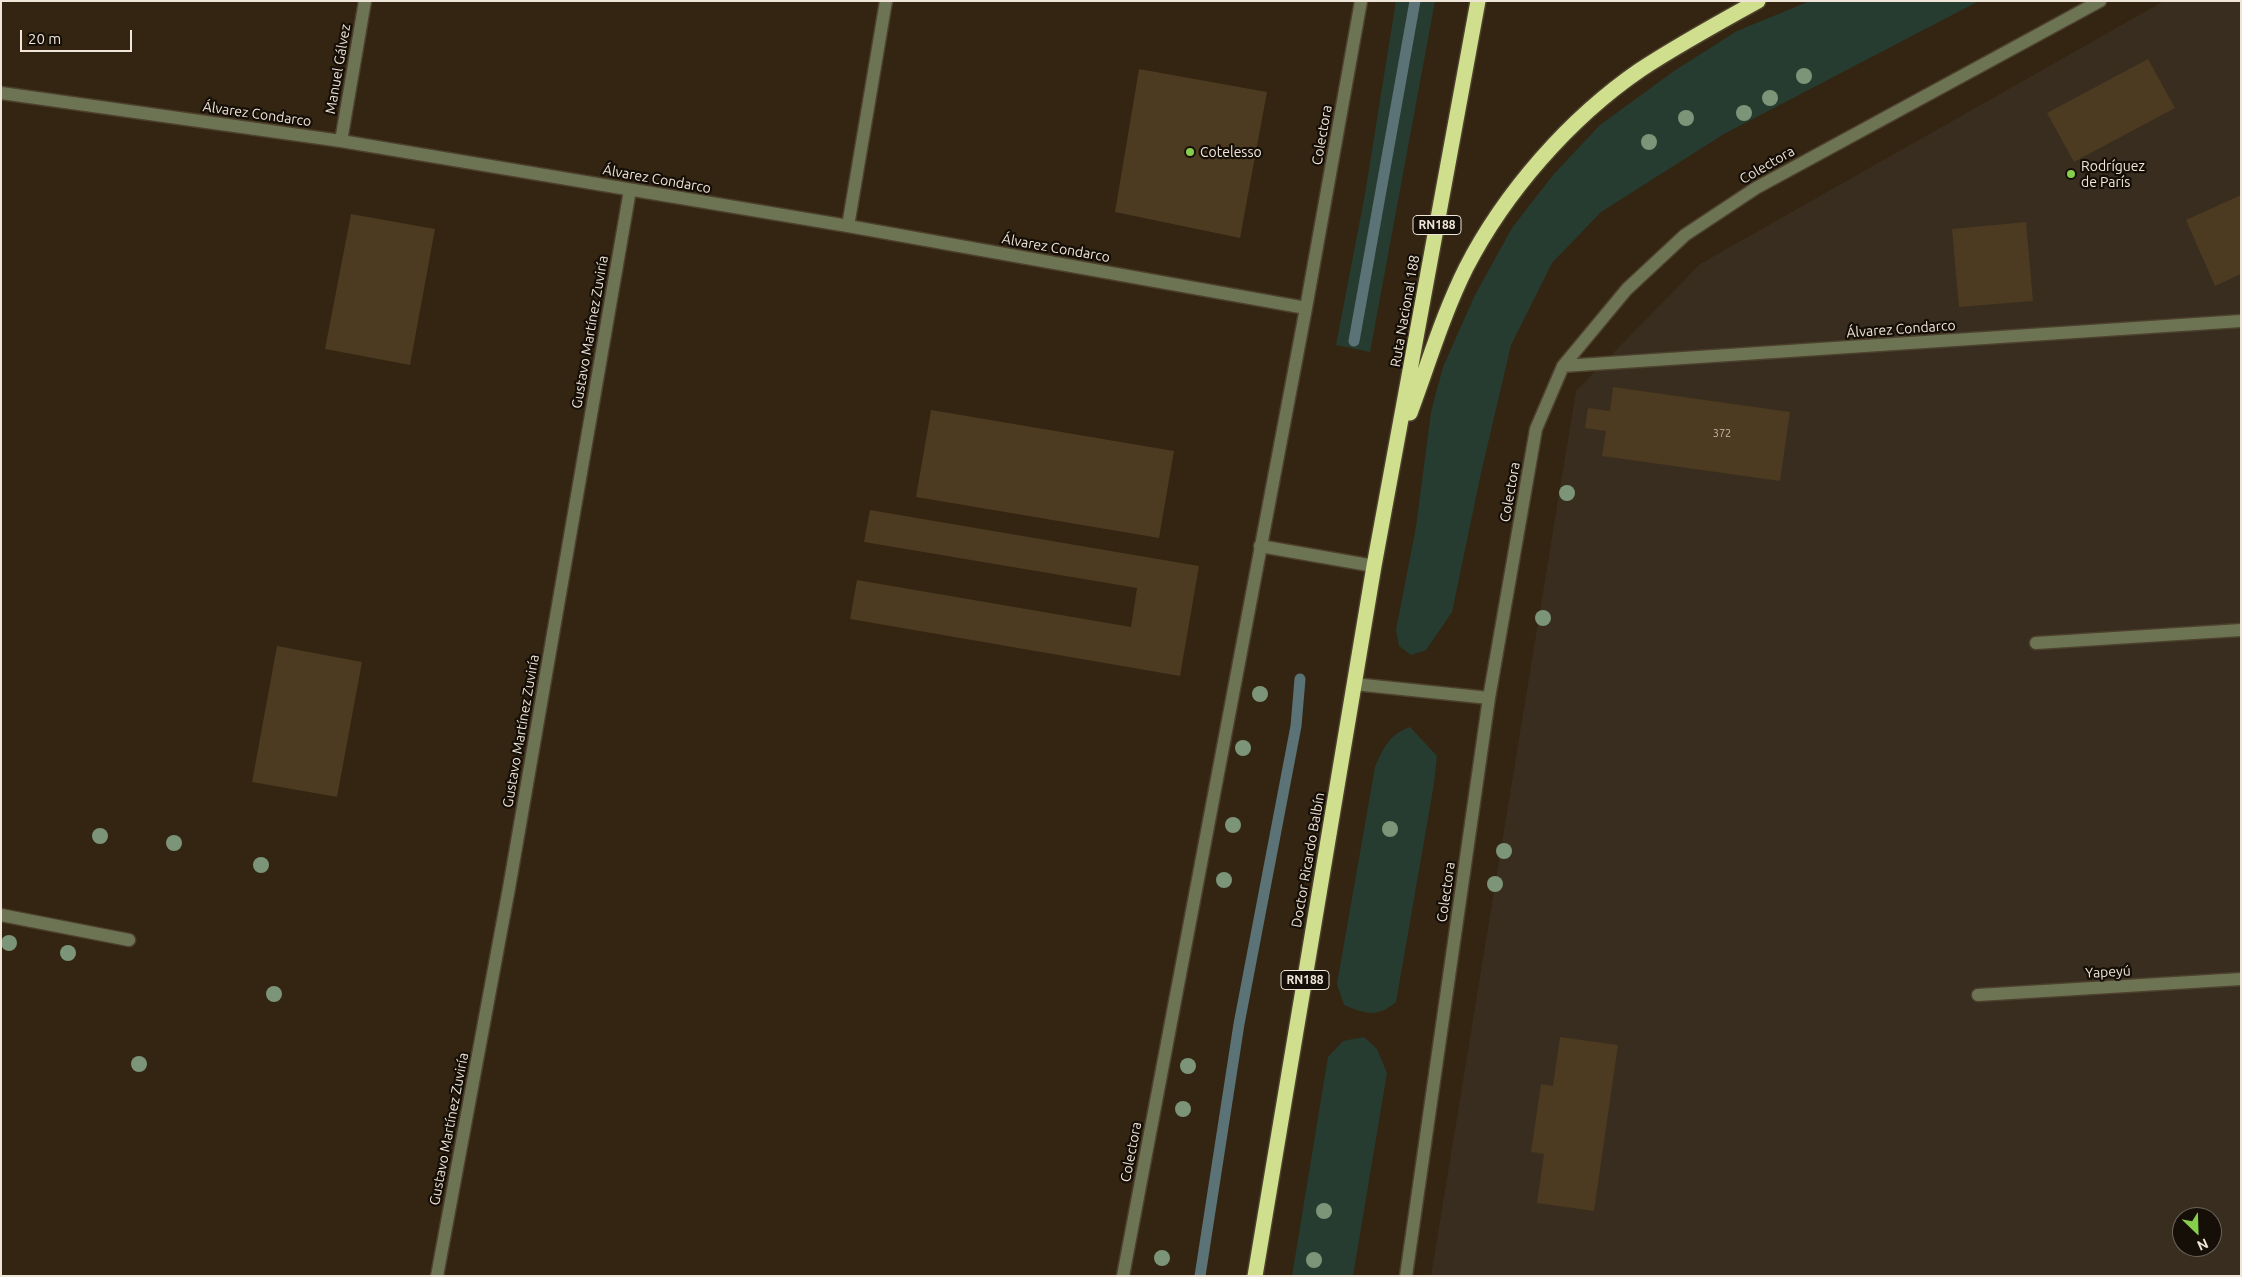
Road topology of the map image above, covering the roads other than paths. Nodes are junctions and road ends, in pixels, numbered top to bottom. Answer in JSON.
{"nodes":[{"id":1,"x":365,"y":1,"type":"edge"},
{"id":2,"x":886,"y":1,"type":"edge"},
{"id":3,"x":1361,"y":1,"type":"edge"},
{"id":4,"x":1478,"y":1,"type":"edge"},
{"id":5,"x":1758,"y":1,"type":"edge"},
{"id":6,"x":2100,"y":1,"type":"edge"},
{"id":7,"x":1,"y":93,"type":"edge"},
{"id":8,"x":341,"y":141,"type":"junction"},
{"id":9,"x":630,"y":190,"type":"junction"},
{"id":10,"x":848,"y":226,"type":"junction"},
{"id":11,"x":1306,"y":308,"type":"junction"},
{"id":12,"x":2241,"y":321,"type":"edge"},
{"id":13,"x":1563,"y":366,"type":"junction"},
{"id":14,"x":1397,"y":450,"type":"junction"},
{"id":15,"x":1260,"y":546,"type":"junction"},
{"id":16,"x":1374,"y":566,"type":"junction"},
{"id":17,"x":2241,"y":630,"type":"edge"},
{"id":18,"x":2036,"y":643,"type":"dead end"},
{"id":19,"x":1354,"y":684,"type":"junction"},
{"id":20,"x":1489,"y":698,"type":"junction"},
{"id":21,"x":1,"y":915,"type":"edge"},
{"id":22,"x":129,"y":940,"type":"dead end"},
{"id":23,"x":2241,"y":979,"type":"edge"},
{"id":24,"x":1978,"y":995,"type":"dead end"},
{"id":25,"x":437,"y":1276,"type":"edge"},
{"id":26,"x":1123,"y":1276,"type":"edge"},
{"id":27,"x":1255,"y":1276,"type":"edge"},
{"id":28,"x":1406,"y":1276,"type":"edge"}],
"edges":[{"from":1,"to":8,"type":"street","name":"Manuel Gálvez"},
{"from":2,"to":10,"type":"street"},
{"from":3,"to":11,"type":"street","name":"Colectora"},
{"from":4,"to":14,"type":"highway","name":"Ruta Nacional 188","number":"RN188"},
{"from":5,"to":14,"type":"highway"},
{"from":6,"to":13,"type":"street","name":"Colectora"},
{"from":7,"to":8,"type":"street","name":"Álvarez Condarco"},
{"from":8,"to":9,"type":"street","name":"Álvarez Condarco"},
{"from":9,"to":10,"type":"street","name":"Álvarez Condarco"},
{"from":9,"to":25,"type":"street","name":"Gustavo Martínez Zuviría"},
{"from":10,"to":11,"type":"street","name":"Álvarez Condarco"},
{"from":11,"to":15,"type":"street","name":"Colectora"},
{"from":12,"to":13,"type":"street","name":"Álvarez Condarco"},
{"from":13,"to":20,"type":"street","name":"Colectora"},
{"from":14,"to":16,"type":"highway","name":"Doctor Ricardo Balbín","number":"RN188"},
{"from":15,"to":16,"type":"street"},
{"from":15,"to":26,"type":"street","name":"Colectora"},
{"from":16,"to":19,"type":"highway","name":"Doctor Ricardo Balbín","number":"RN188"},
{"from":17,"to":18,"type":"street"},
{"from":19,"to":20,"type":"street"},
{"from":19,"to":27,"type":"highway","name":"Doctor Ricardo Balbín","number":"RN188"},
{"from":20,"to":28,"type":"street","name":"Colectora"},
{"from":21,"to":22,"type":"street"},
{"from":23,"to":24,"type":"street","name":"Yapeyú"}]}
